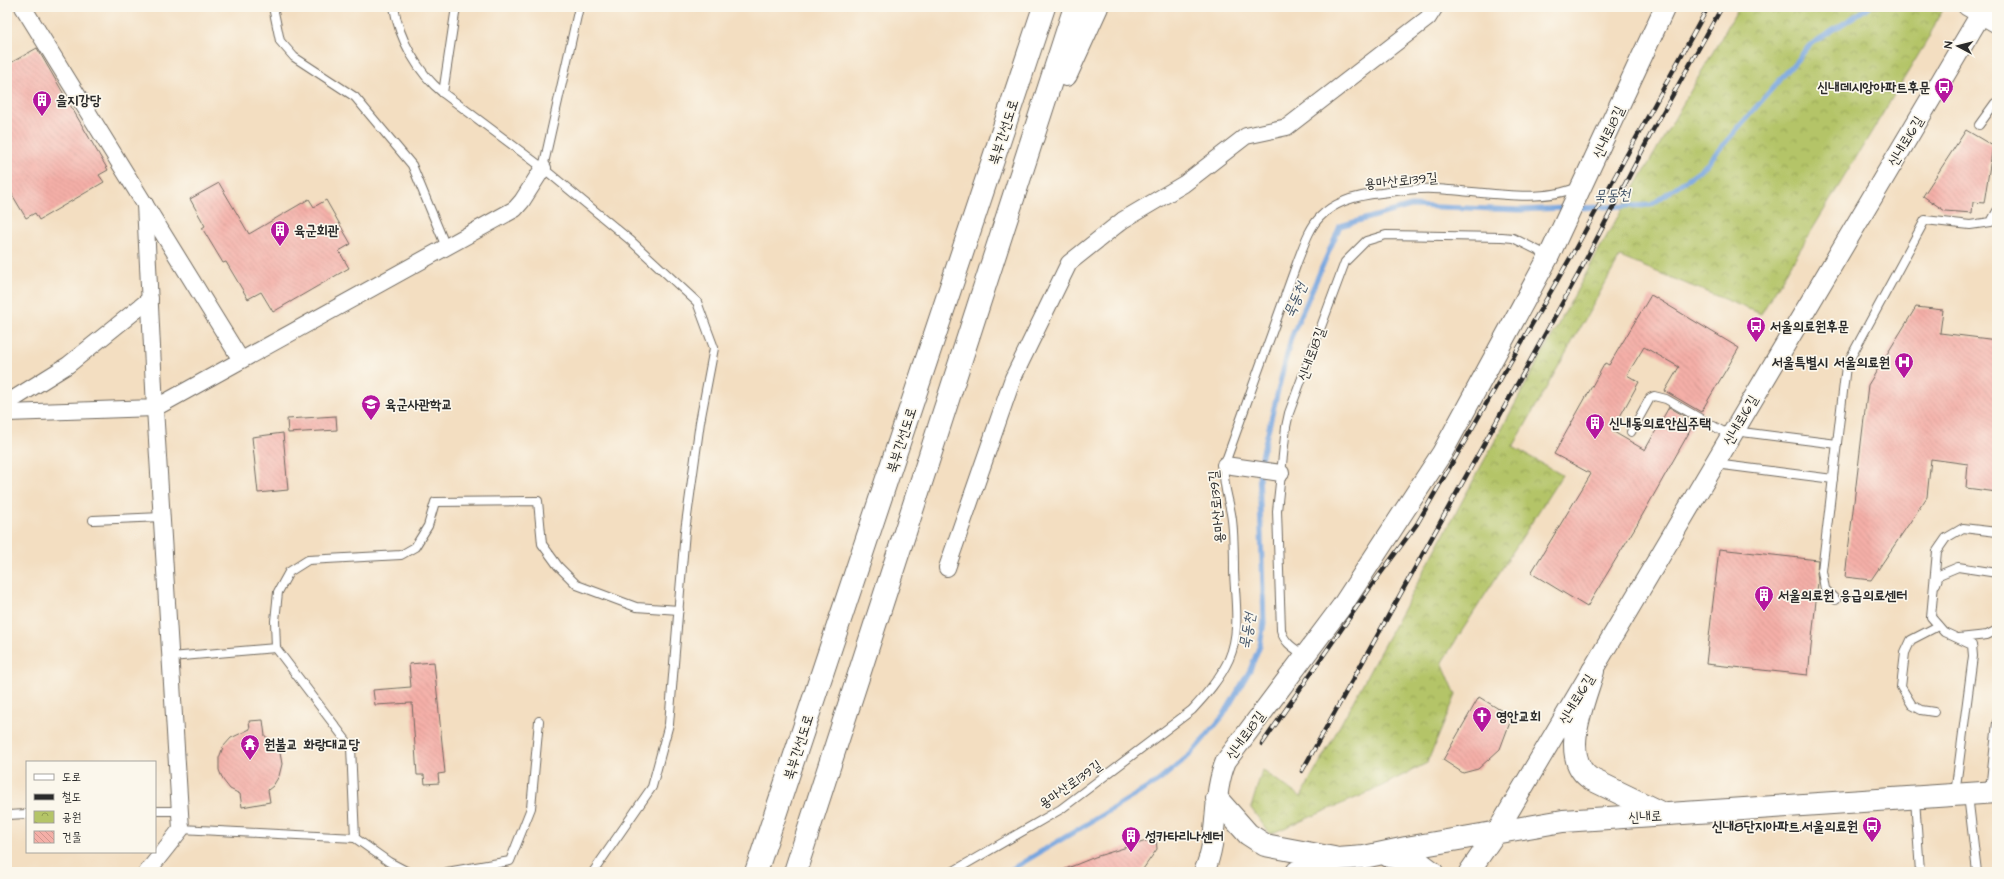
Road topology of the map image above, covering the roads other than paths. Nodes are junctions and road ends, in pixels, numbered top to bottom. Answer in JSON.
{"nodes":[{"id":1,"x":23,"y":7,"type":"edge"},
{"id":2,"x":273,"y":7,"type":"edge"},
{"id":3,"x":394,"y":7,"type":"edge"},
{"id":4,"x":456,"y":7,"type":"edge"},
{"id":5,"x":579,"y":7,"type":"edge"},
{"id":6,"x":1044,"y":7,"type":"edge"},
{"id":7,"x":1075,"y":7,"type":"edge"},
{"id":8,"x":1097,"y":7,"type":"edge"},
{"id":9,"x":1434,"y":7,"type":"edge"},
{"id":10,"x":1665,"y":7,"type":"edge"},
{"id":11,"x":1982,"y":14,"type":"edge"},
{"id":12,"x":443,"y":93,"type":"junction"},
{"id":13,"x":1997,"y":103,"type":"edge"},
{"id":14,"x":1979,"y":125,"type":"dead end"},
{"id":15,"x":1027,"y":157,"type":"junction"},
{"id":16,"x":543,"y":168,"type":"junction"},
{"id":17,"x":1584,"y":184,"type":"junction"},
{"id":18,"x":145,"y":201,"type":"junction"},
{"id":19,"x":1997,"y":211,"type":"edge"},
{"id":20,"x":446,"y":247,"type":"junction"},
{"id":21,"x":1549,"y":256,"type":"junction"},
{"id":22,"x":150,"y":299,"type":"junction"},
{"id":23,"x":241,"y":360,"type":"junction"},
{"id":24,"x":7,"y":404,"type":"edge"},
{"id":25,"x":155,"y":408,"type":"junction"},
{"id":26,"x":7,"y":413,"type":"edge"},
{"id":27,"x":1631,"y":432,"type":"dead end"},
{"id":28,"x":1732,"y":434,"type":"junction"},
{"id":29,"x":1837,"y":444,"type":"junction"},
{"id":30,"x":1715,"y":464,"type":"junction"},
{"id":31,"x":1225,"y":465,"type":"junction"},
{"id":32,"x":1281,"y":472,"type":"junction"},
{"id":33,"x":1833,"y":479,"type":"junction"},
{"id":34,"x":162,"y":517,"type":"junction"},
{"id":35,"x":93,"y":520,"type":"dead end"},
{"id":36,"x":1997,"y":532,"type":"edge"},
{"id":37,"x":948,"y":568,"type":"dead end"},
{"id":38,"x":1997,"y":573,"type":"edge"},
{"id":39,"x":1934,"y":589,"type":"junction"},
{"id":40,"x":1836,"y":600,"type":"dead end"},
{"id":41,"x":679,"y":610,"type":"junction"},
{"id":42,"x":1938,"y":626,"type":"junction"},
{"id":43,"x":1997,"y":630,"type":"edge"},
{"id":44,"x":1958,"y":638,"type":"junction"},
{"id":45,"x":276,"y":648,"type":"junction"},
{"id":46,"x":1305,"y":655,"type":"junction"},
{"id":47,"x":171,"y":657,"type":"junction"},
{"id":48,"x":1593,"y":670,"type":"junction"},
{"id":49,"x":1934,"y":712,"type":"dead end"},
{"id":50,"x":539,"y":720,"type":"dead end"},
{"id":51,"x":1997,"y":722,"type":"edge"},
{"id":52,"x":1993,"y":792,"type":"edge"},
{"id":53,"x":1961,"y":794,"type":"junction"},
{"id":54,"x":1217,"y":798,"type":"junction"},
{"id":55,"x":1914,"y":798,"type":"junction"},
{"id":56,"x":156,"y":811,"type":"edge"},
{"id":57,"x":180,"y":811,"type":"junction"},
{"id":58,"x":26,"y":814,"type":"edge"},
{"id":59,"x":7,"y":815,"type":"edge"},
{"id":60,"x":1664,"y":815,"type":"junction"},
{"id":61,"x":182,"y":829,"type":"junction"},
{"id":62,"x":1496,"y":833,"type":"junction"},
{"id":63,"x":355,"y":838,"type":"junction"},
{"id":64,"x":1376,"y":854,"type":"junction"},
{"id":65,"x":1338,"y":859,"type":"junction"},
{"id":66,"x":148,"y":872,"type":"edge"},
{"id":67,"x":408,"y":872,"type":"edge"},
{"id":68,"x":447,"y":872,"type":"edge"},
{"id":69,"x":593,"y":872,"type":"edge"},
{"id":70,"x":756,"y":872,"type":"edge"},
{"id":71,"x":795,"y":872,"type":"edge"},
{"id":72,"x":952,"y":872,"type":"edge"},
{"id":73,"x":1204,"y":872,"type":"edge"},
{"id":74,"x":1297,"y":872,"type":"edge"},
{"id":75,"x":1432,"y":872,"type":"edge"},
{"id":76,"x":1469,"y":872,"type":"edge"},
{"id":77,"x":1920,"y":872,"type":"edge"},
{"id":78,"x":1977,"y":872,"type":"edge"}],
"edges":[{"from":1,"to":18,"type":"street"},
{"from":2,"to":20,"type":"lane"},
{"from":3,"to":12,"type":"lane"},
{"from":4,"to":12,"type":"lane"},
{"from":5,"to":16,"type":"lane"},
{"from":6,"to":70,"type":"main road","name":"북부간선도로"},
{"from":7,"to":15,"type":"main road"},
{"from":8,"to":15,"type":"main road"},
{"from":9,"to":37,"type":"street"},
{"from":10,"to":17,"type":"street","name":"신내로18길"},
{"from":11,"to":28,"type":"street","name":"신내로16길"},
{"from":12,"to":16,"type":"lane"},
{"from":13,"to":14,"type":"lane"},
{"from":15,"to":71,"type":"main road"},
{"from":16,"to":20,"type":"street"},
{"from":16,"to":41,"type":"lane"},
{"from":17,"to":21,"type":"street","name":"신내로18길"},
{"from":17,"to":31,"type":"lane","name":"용마산로139길"},
{"from":18,"to":22,"type":"street"},
{"from":18,"to":23,"type":"street"},
{"from":19,"to":29,"type":"lane"},
{"from":20,"to":23,"type":"street"},
{"from":21,"to":32,"type":"lane","name":"신내로18길"},
{"from":21,"to":46,"type":"street","name":"신내로18길"},
{"from":22,"to":24,"type":"street"},
{"from":22,"to":25,"type":"street"},
{"from":23,"to":25,"type":"street"},
{"from":25,"to":26,"type":"street"},
{"from":25,"to":34,"type":"street"},
{"from":27,"to":28,"type":"lane"},
{"from":28,"to":29,"type":"lane"},
{"from":28,"to":30,"type":"street","name":"신내로16길"},
{"from":29,"to":33,"type":"lane"},
{"from":30,"to":33,"type":"lane"},
{"from":30,"to":48,"type":"street","name":"신내로16길"},
{"from":31,"to":32,"type":"street"},
{"from":31,"to":72,"type":"lane","name":"용마산로139길"},
{"from":32,"to":46,"type":"lane","name":"신내로18길"},
{"from":33,"to":40,"type":"lane"},
{"from":34,"to":35,"type":"lane"},
{"from":34,"to":47,"type":"street"},
{"from":36,"to":39,"type":"lane"},
{"from":38,"to":39,"type":"lane"},
{"from":39,"to":42,"type":"lane"},
{"from":41,"to":45,"type":"lane"},
{"from":41,"to":69,"type":"lane"},
{"from":42,"to":44,"type":"lane"},
{"from":42,"to":49,"type":"lane"},
{"from":43,"to":44,"type":"lane"},
{"from":44,"to":53,"type":"lane"},
{"from":45,"to":47,"type":"lane"},
{"from":45,"to":63,"type":"lane"},
{"from":46,"to":54,"type":"street","name":"신내로18길"},
{"from":47,"to":57,"type":"street"},
{"from":48,"to":60,"type":"main road"},
{"from":48,"to":62,"type":"street","name":"신내로16길"},
{"from":50,"to":68,"type":"lane"},
{"from":51,"to":52,"type":"lane"},
{"from":52,"to":53,"type":"main road","name":"신내로"},
{"from":53,"to":55,"type":"main road","name":"신내로"},
{"from":53,"to":78,"type":"lane"},
{"from":54,"to":65,"type":"main road"},
{"from":54,"to":73,"type":"street","name":"신내로18길"},
{"from":55,"to":60,"type":"main road","name":"신내로"},
{"from":55,"to":77,"type":"lane"},
{"from":56,"to":57,"type":"lane"},
{"from":57,"to":61,"type":"street"},
{"from":58,"to":59,"type":"lane"},
{"from":60,"to":62,"type":"main road","name":"신내로"},
{"from":61,"to":63,"type":"lane"},
{"from":61,"to":66,"type":"street"},
{"from":62,"to":64,"type":"main road","name":"신내로"},
{"from":62,"to":76,"type":"street","name":"신내로16길"},
{"from":63,"to":67,"type":"lane"},
{"from":64,"to":65,"type":"main road","name":"신내로"},
{"from":64,"to":75,"type":"main road"},
{"from":65,"to":74,"type":"main road","name":"신내로"}]}
